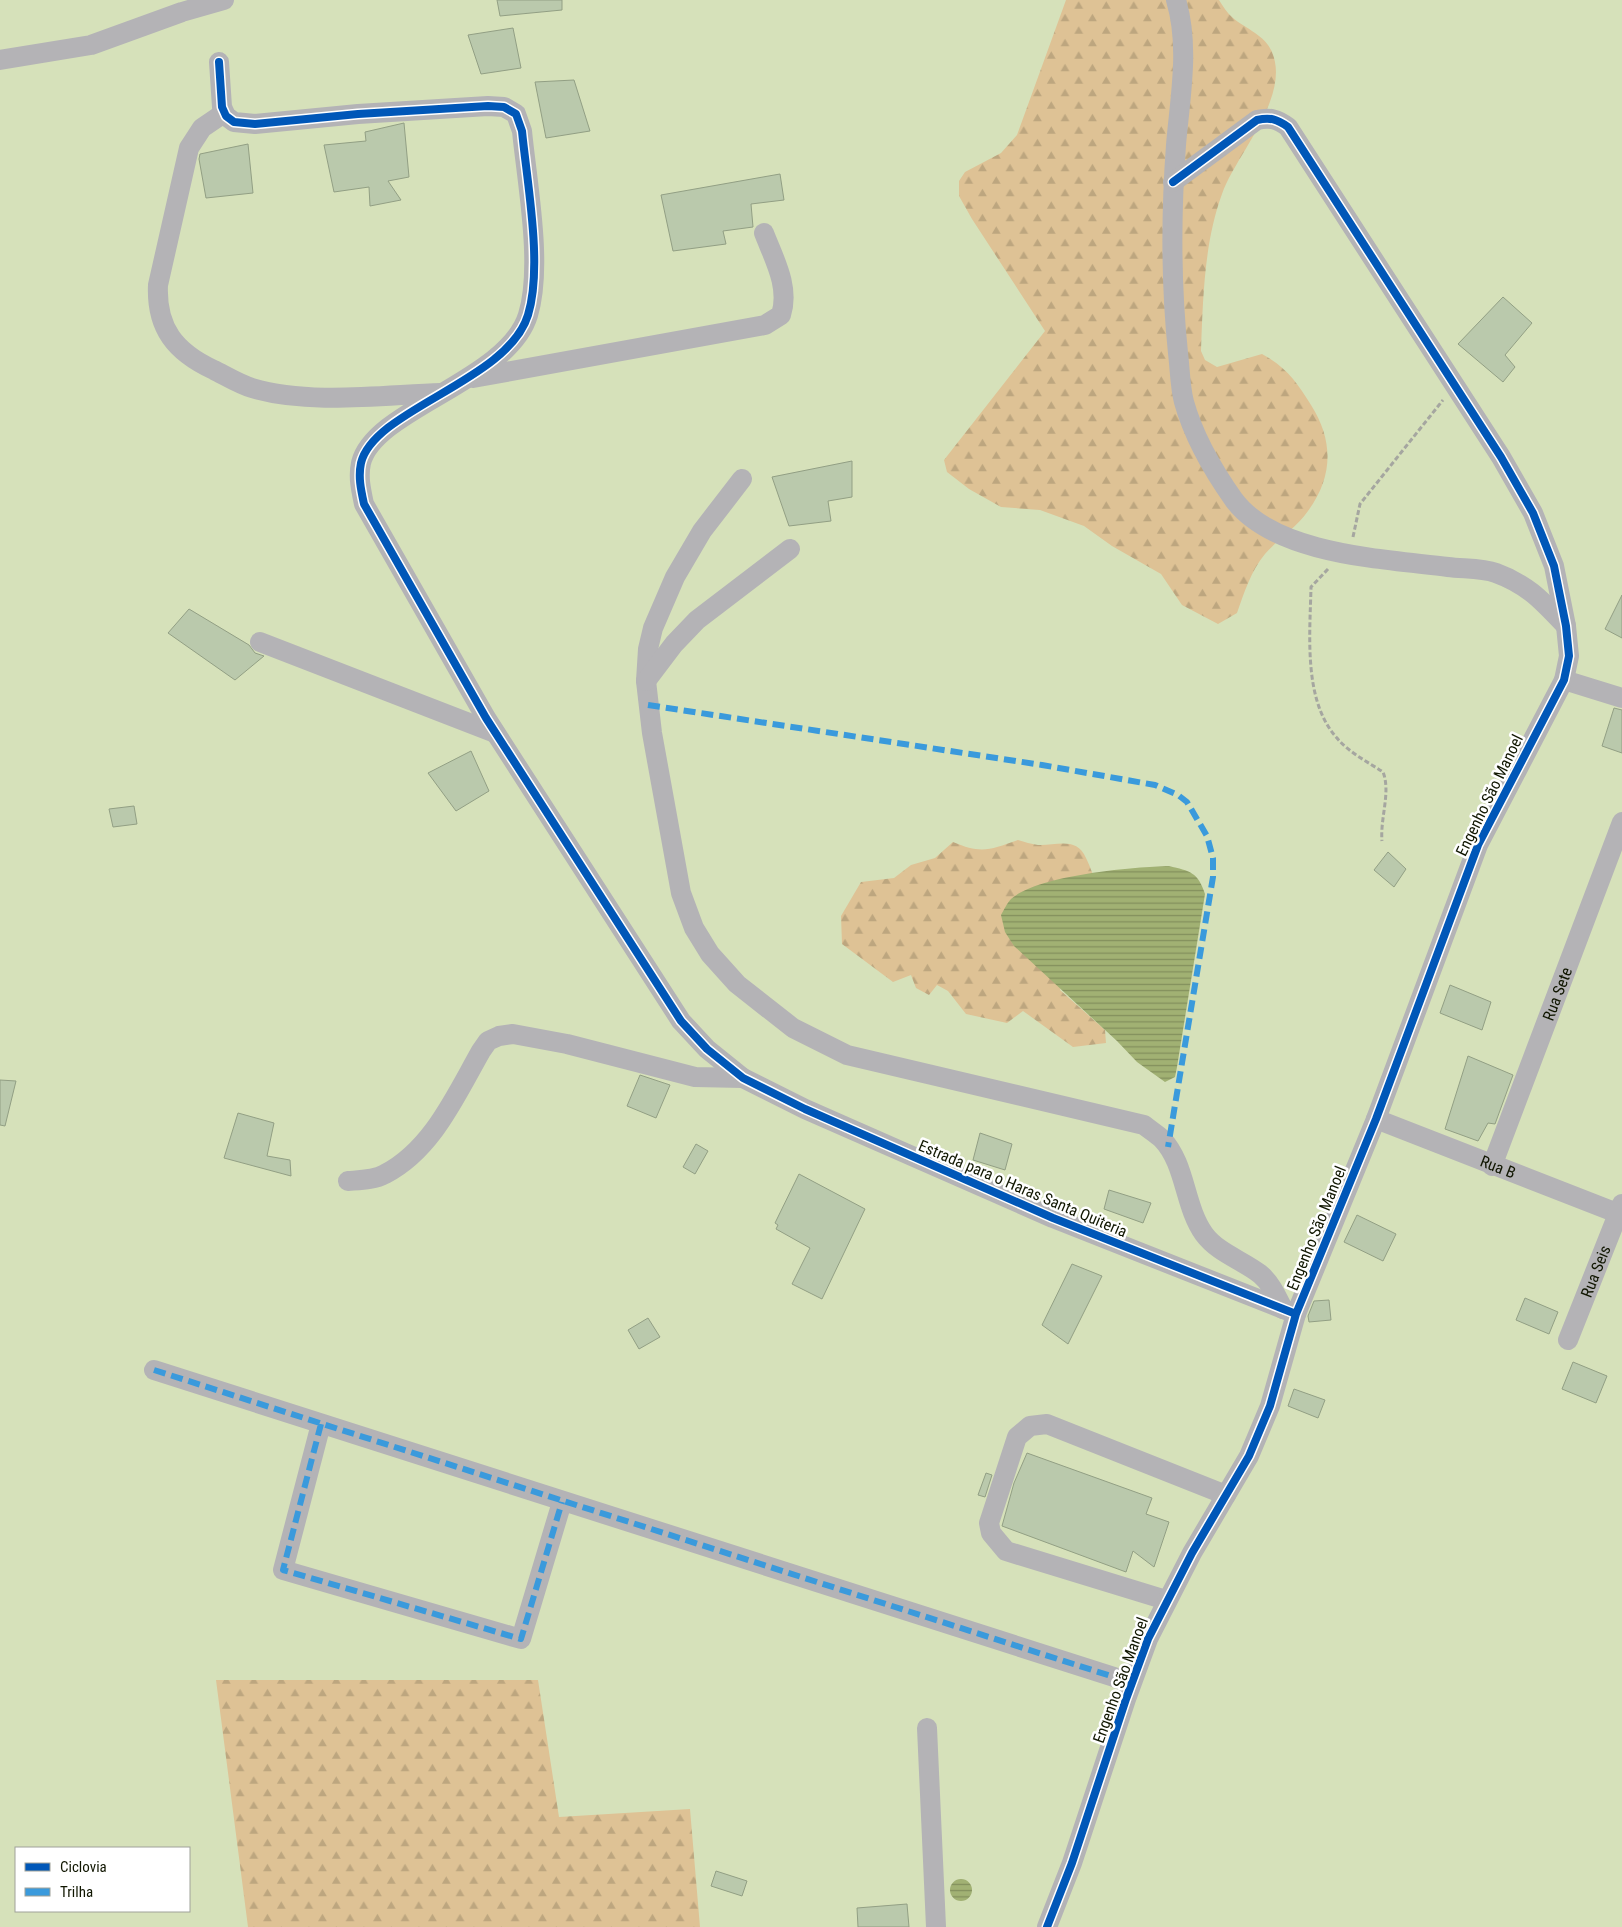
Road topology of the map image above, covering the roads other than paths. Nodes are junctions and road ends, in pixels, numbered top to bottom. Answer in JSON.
{"nodes":[{"id":1,"x":224,"y":0,"type":"edge"},
{"id":2,"x":1176,"y":0,"type":"edge"},
{"id":3,"x":0,"y":60,"type":"edge"},
{"id":4,"x":219,"y":62,"type":"dead end"},
{"id":5,"x":224,"y":113,"type":"junction"},
{"id":6,"x":1173,"y":182,"type":"junction"},
{"id":7,"x":764,"y":233,"type":"dead end"},
{"id":8,"x":466,"y":379,"type":"junction"},
{"id":9,"x":443,"y":393,"type":"junction"},
{"id":10,"x":742,"y":479,"type":"dead end"},
{"id":11,"x":790,"y":549,"type":"dead end"},
{"id":12,"x":1566,"y":626,"type":"junction"},
{"id":13,"x":260,"y":642,"type":"dead end"},
{"id":14,"x":1564,"y":680,"type":"junction"},
{"id":15,"x":646,"y":682,"type":"junction"},
{"id":16,"x":1622,"y":698,"type":"edge"},
{"id":17,"x":495,"y":733,"type":"junction"},
{"id":18,"x":1622,"y":822,"type":"edge"},
{"id":19,"x":743,"y":1078,"type":"junction"},
{"id":20,"x":1376,"y":1119,"type":"junction"},
{"id":21,"x":1492,"y":1166,"type":"junction"},
{"id":22,"x":348,"y":1181,"type":"dead end"},
{"id":23,"x":1621,"y":1211,"type":"edge"},
{"id":24,"x":1290,"y":1311,"type":"junction"},
{"id":25,"x":1568,"y":1340,"type":"dead end"},
{"id":26,"x":154,"y":1370,"type":"dead end"},
{"id":27,"x":321,"y":1424,"type":"junction"},
{"id":28,"x":1226,"y":1495,"type":"junction"},
{"id":29,"x":562,"y":1502,"type":"junction"},
{"id":30,"x":1166,"y":1600,"type":"junction"},
{"id":31,"x":1131,"y":1684,"type":"junction"},
{"id":32,"x":927,"y":1728,"type":"dead end"},
{"id":33,"x":936,"y":1927,"type":"edge"},
{"id":34,"x":1047,"y":1927,"type":"edge"}],
"edges":[{"from":1,"to":3,"type":"street"},
{"from":2,"to":6,"type":"street"},
{"from":4,"to":5,"type":"street"},
{"from":5,"to":8,"type":"street"},
{"from":5,"to":9,"type":"street"},
{"from":6,"to":12,"type":"street"},
{"from":6,"to":12,"type":"street","name":"Engenho São Manoel"},
{"from":7,"to":8,"type":"street"},
{"from":8,"to":9,"type":"street"},
{"from":9,"to":17,"type":"street"},
{"from":10,"to":15,"type":"street"},
{"from":11,"to":15,"type":"street"},
{"from":12,"to":14,"type":"street","name":"Engenho São Manoel"},
{"from":13,"to":17,"type":"street"},
{"from":14,"to":16,"type":"street"},
{"from":14,"to":20,"type":"street","name":"Engenho São Manoel"},
{"from":15,"to":24,"type":"street"},
{"from":17,"to":19,"type":"street"},
{"from":18,"to":21,"type":"street","name":"Rua Sete"},
{"from":19,"to":22,"type":"street"},
{"from":19,"to":24,"type":"street","name":"Estrada para o Haras Santa Quiteria"},
{"from":20,"to":21,"type":"street","name":"Rua B"},
{"from":20,"to":24,"type":"street","name":"Engenho São Manoel"},
{"from":21,"to":23,"type":"street","name":"Rua B"},
{"from":23,"to":25,"type":"street","name":"Rua Seis"},
{"from":24,"to":28,"type":"street","name":"Engenho São Manoel"},
{"from":26,"to":27,"type":"street"},
{"from":27,"to":29,"type":"street"},
{"from":27,"to":29,"type":"street"},
{"from":28,"to":30,"type":"street","name":"Engenho São Manoel"},
{"from":28,"to":30,"type":"street"},
{"from":29,"to":31,"type":"street"},
{"from":30,"to":31,"type":"street","name":"Engenho São Manoel"},
{"from":31,"to":34,"type":"street","name":"Engenho São Manoel"},
{"from":32,"to":33,"type":"street"}]}
